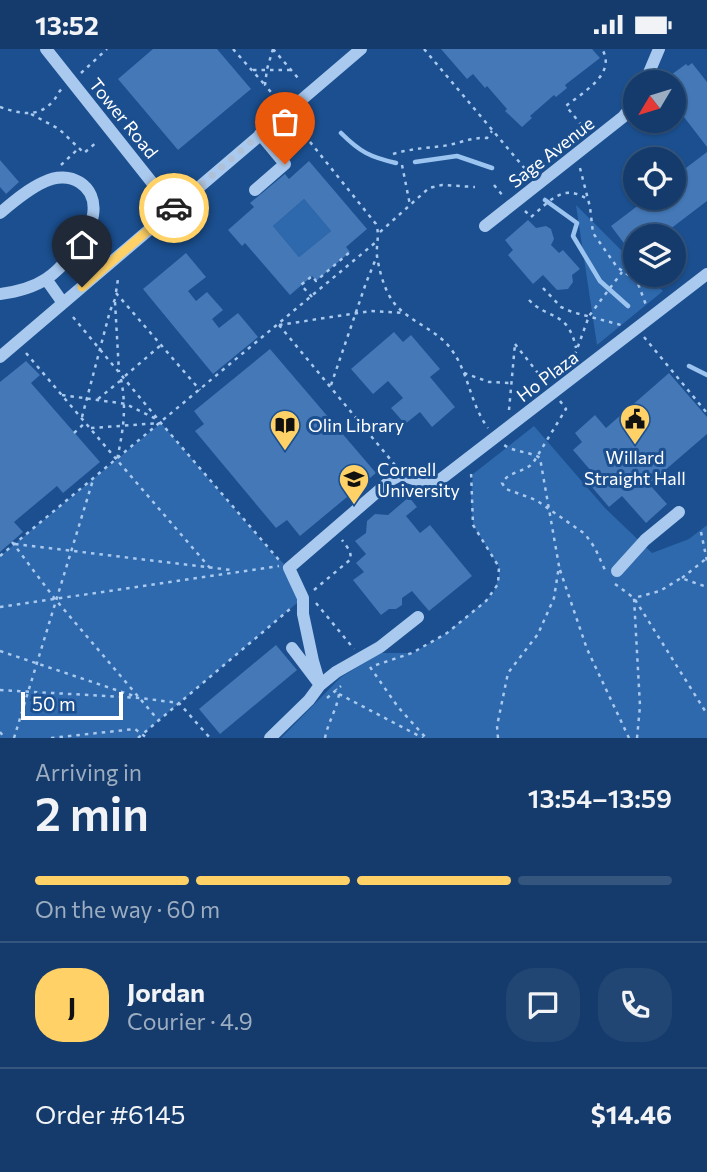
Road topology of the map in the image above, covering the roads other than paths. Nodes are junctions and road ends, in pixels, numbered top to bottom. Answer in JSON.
{"nodes":[{"id":1,"x":46,"y":49,"type":"edge"},
{"id":2,"x":361,"y":49,"type":"edge"},
{"id":3,"x":659,"y":49,"type":"edge"},
{"id":4,"x":650,"y":70,"type":"edge"},
{"id":5,"x":623,"y":117,"type":"edge"},
{"id":6,"x":260,"y":134,"type":"junction"},
{"id":7,"x":255,"y":190,"type":"dead end"},
{"id":8,"x":173,"y":209,"type":"junction"},
{"id":9,"x":0,"y":213,"type":"edge"},
{"id":10,"x":485,"y":226,"type":"dead end"},
{"id":11,"x":707,"y":274,"type":"edge"},
{"id":12,"x":46,"y":279,"type":"junction"},
{"id":13,"x":0,"y":294,"type":"edge"},
{"id":14,"x":63,"y":303,"type":"junction"},
{"id":15,"x":0,"y":357,"type":"edge"},
{"id":16,"x":679,"y":512,"type":"dead end"},
{"id":17,"x":617,"y":572,"type":"dead end"},
{"id":18,"x":418,"y":617,"type":"dead end"},
{"id":19,"x":292,"y":648,"type":"dead end"},
{"id":20,"x":320,"y":685,"type":"junction"},
{"id":21,"x":270,"y":738,"type":"edge"}],
"edges":[{"from":1,"to":8,"type":"street","name":"Tower Road"},
{"from":2,"to":6,"type":"street"},
{"from":3,"to":4,"type":"street"},
{"from":5,"to":10,"type":"street","name":"Sage Avenue"},
{"from":6,"to":7,"type":"street"},
{"from":6,"to":8,"type":"street"},
{"from":8,"to":14,"type":"street"},
{"from":9,"to":12,"type":"street"},
{"from":11,"to":20,"type":"street","name":"Ho Plaza"},
{"from":12,"to":13,"type":"street"},
{"from":12,"to":14,"type":"street"},
{"from":14,"to":15,"type":"street"},
{"from":16,"to":17,"type":"street"},
{"from":18,"to":20,"type":"street"},
{"from":19,"to":20,"type":"street"},
{"from":20,"to":21,"type":"street"}]}
